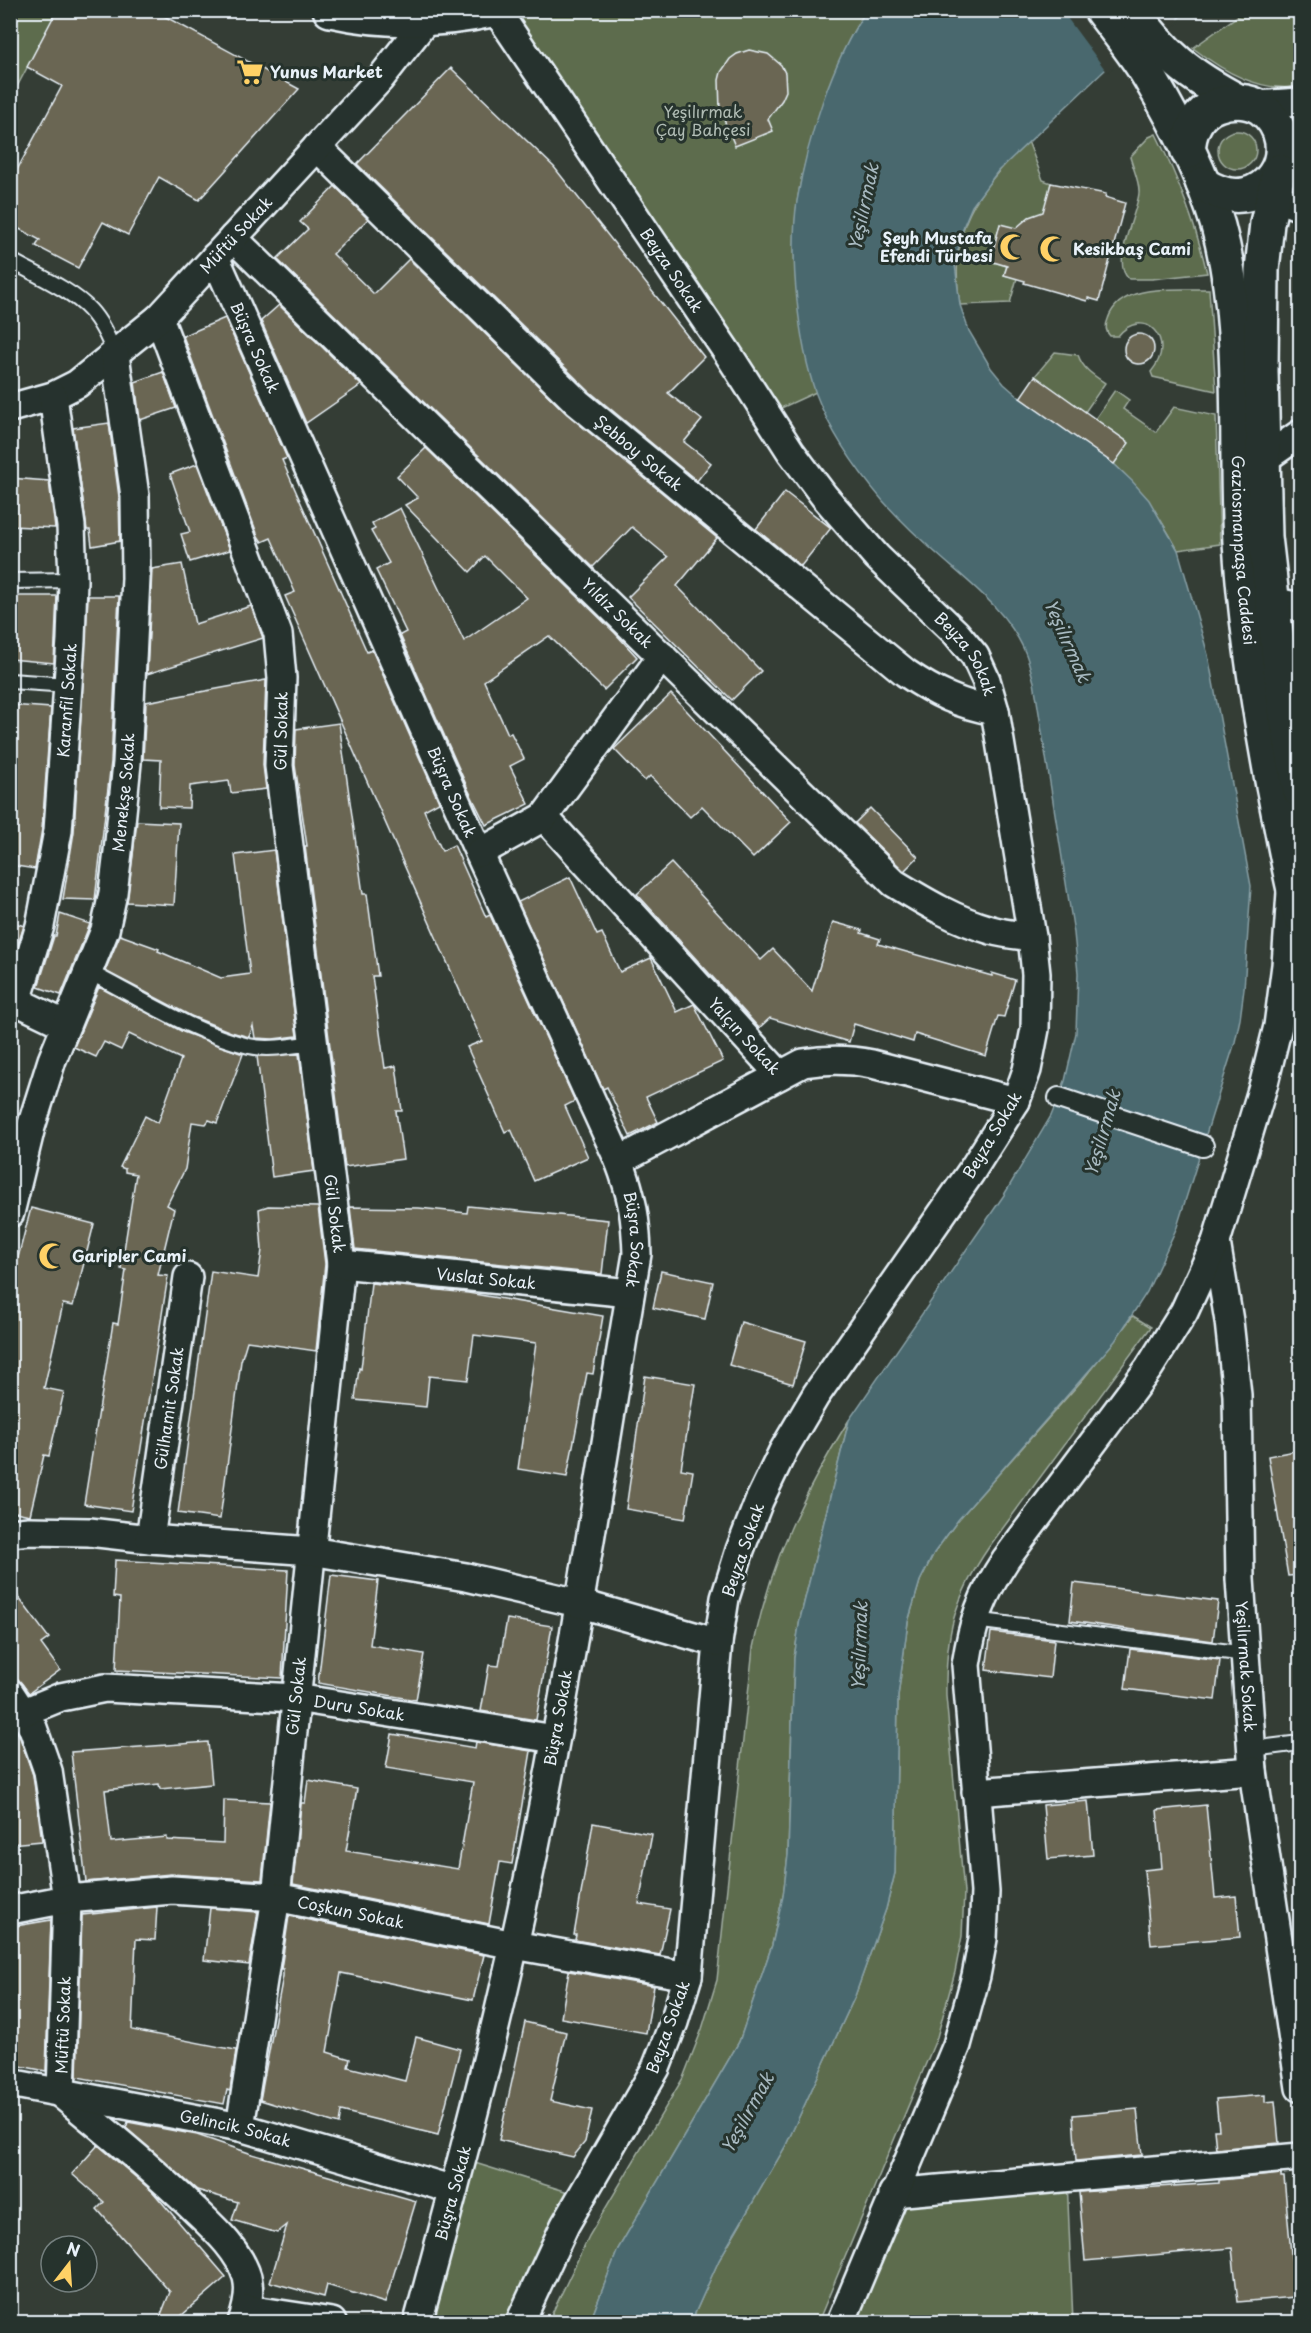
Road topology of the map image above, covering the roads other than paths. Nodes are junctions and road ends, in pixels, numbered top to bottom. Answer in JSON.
{"nodes":[{"id":1,"x":330,"y":10,"type":"edge"},
{"id":2,"x":494,"y":10,"type":"edge"},
{"id":3,"x":1101,"y":10,"type":"edge"},
{"id":4,"x":1132,"y":10,"type":"edge"},
{"id":5,"x":428,"y":15,"type":"edge"},
{"id":6,"x":1144,"y":48,"type":"junction"},
{"id":7,"x":1300,"y":102,"type":"edge"},
{"id":8,"x":1247,"y":103,"type":"junction"},
{"id":9,"x":317,"y":147,"type":"junction"},
{"id":10,"x":1188,"y":152,"type":"junction"},
{"id":11,"x":1287,"y":175,"type":"edge"},
{"id":12,"x":1203,"y":184,"type":"junction"},
{"id":13,"x":224,"y":248,"type":"junction"},
{"id":14,"x":10,"y":260,"type":"edge"},
{"id":15,"x":159,"y":318,"type":"junction"},
{"id":16,"x":115,"y":355,"type":"junction"},
{"id":17,"x":53,"y":396,"type":"junction"},
{"id":18,"x":10,"y":408,"type":"edge"},
{"id":19,"x":1300,"y":434,"type":"edge"},
{"id":20,"x":1264,"y":459,"type":"junction"},
{"id":21,"x":73,"y":580,"type":"junction"},
{"id":22,"x":10,"y":581,"type":"edge"},
{"id":23,"x":1286,"y":604,"type":"edge"},
{"id":24,"x":662,"y":656,"type":"junction"},
{"id":25,"x":10,"y":681,"type":"edge"},
{"id":26,"x":68,"y":685,"type":"junction"},
{"id":27,"x":995,"y":711,"type":"junction"},
{"id":28,"x":1300,"y":790,"type":"edge"},
{"id":29,"x":544,"y":817,"type":"junction"},
{"id":30,"x":479,"y":853,"type":"junction"},
{"id":31,"x":1292,"y":882,"type":"junction"},
{"id":32,"x":1300,"y":915,"type":"edge"},
{"id":33,"x":1032,"y":937,"type":"junction"},
{"id":34,"x":89,"y":972,"type":"junction"},
{"id":35,"x":14,"y":1000,"type":"edge"},
{"id":36,"x":66,"y":1025,"type":"junction"},
{"id":37,"x":1300,"y":1030,"type":"edge"},
{"id":38,"x":314,"y":1042,"type":"junction"},
{"id":39,"x":1273,"y":1051,"type":"junction"},
{"id":40,"x":780,"y":1075,"type":"junction"},
{"id":41,"x":1059,"y":1098,"type":"dead end"},
{"id":42,"x":1016,"y":1101,"type":"junction"},
{"id":43,"x":1203,"y":1146,"type":"dead end"},
{"id":44,"x":619,"y":1161,"type":"junction"},
{"id":45,"x":10,"y":1213,"type":"edge"},
{"id":46,"x":1216,"y":1242,"type":"junction"},
{"id":47,"x":341,"y":1264,"type":"junction"},
{"id":48,"x":188,"y":1277,"type":"dead end"},
{"id":49,"x":630,"y":1293,"type":"junction"},
{"id":50,"x":10,"y":1533,"type":"edge"},
{"id":51,"x":150,"y":1539,"type":"junction"},
{"id":52,"x":311,"y":1551,"type":"junction"},
{"id":53,"x":578,"y":1602,"type":"junction"},
{"id":54,"x":975,"y":1620,"type":"junction"},
{"id":55,"x":718,"y":1643,"type":"junction"},
{"id":56,"x":1245,"y":1654,"type":"junction"},
{"id":57,"x":296,"y":1698,"type":"junction"},
{"id":58,"x":17,"y":1702,"type":"edge"},
{"id":59,"x":555,"y":1739,"type":"junction"},
{"id":60,"x":1300,"y":1743,"type":"edge"},
{"id":61,"x":1253,"y":1760,"type":"junction"},
{"id":62,"x":976,"y":1792,"type":"junction"},
{"id":63,"x":276,"y":1897,"type":"junction"},
{"id":64,"x":67,"y":1899,"type":"junction"},
{"id":65,"x":10,"y":1910,"type":"edge"},
{"id":66,"x":514,"y":1945,"type":"junction"},
{"id":67,"x":688,"y":1976,"type":"junction"},
{"id":68,"x":10,"y":2083,"type":"edge"},
{"id":69,"x":1300,"y":2088,"type":"edge"},
{"id":70,"x":61,"y":2094,"type":"junction"},
{"id":71,"x":240,"y":2127,"type":"junction"},
{"id":72,"x":1300,"y":2157,"type":"edge"},
{"id":73,"x":454,"y":2190,"type":"junction"},
{"id":74,"x":893,"y":2193,"type":"junction"},
{"id":75,"x":244,"y":2316,"type":"edge"},
{"id":76,"x":332,"y":2322,"type":"edge"},
{"id":77,"x":418,"y":2322,"type":"edge"},
{"id":78,"x":520,"y":2322,"type":"edge"},
{"id":79,"x":841,"y":2322,"type":"edge"}],
"edges":[{"from":1,"to":5,"type":"main road"},
{"from":2,"to":5,"type":"main road"},
{"from":2,"to":27,"type":"street","name":"Beyza Sokak"},
{"from":3,"to":6,"type":"main road"},
{"from":4,"to":6,"type":"main road"},
{"from":5,"to":9,"type":"street","name":"Müftü Sokak"},
{"from":6,"to":8,"type":"main road"},
{"from":6,"to":10,"type":"main road"},
{"from":7,"to":8,"type":"street"},
{"from":8,"to":10,"type":"main road"},
{"from":8,"to":11,"type":"main road"},
{"from":9,"to":13,"type":"street","name":"Müftü Sokak"},
{"from":9,"to":27,"type":"street","name":"Şebboy Sokak"},
{"from":10,"to":12,"type":"main road"},
{"from":11,"to":12,"type":"main road"},
{"from":11,"to":20,"type":"main road","name":"Gaziosmanpaşa Caddesi"},
{"from":12,"to":31,"type":"main road","name":"Gaziosmanpaşa Caddesi"},
{"from":13,"to":15,"type":"street","name":"Müftü Sokak"},
{"from":13,"to":24,"type":"street","name":"Yıldız Sokak"},
{"from":13,"to":30,"type":"street","name":"Büşra Sokak"},
{"from":14,"to":16,"type":"lane"},
{"from":15,"to":16,"type":"street","name":"Müftü Sokak"},
{"from":15,"to":38,"type":"street","name":"Gül Sokak"},
{"from":16,"to":17,"type":"street","name":"Müftü Sokak"},
{"from":16,"to":34,"type":"street","name":"Menekşe Sokak"},
{"from":17,"to":18,"type":"street","name":"Müftü Sokak"},
{"from":17,"to":21,"type":"street","name":"Karanfil Sokak"},
{"from":19,"to":20,"type":"street"},
{"from":20,"to":23,"type":"main road","name":"Gaziosmanpaşa Caddesi"},
{"from":21,"to":22,"type":"lane"},
{"from":21,"to":26,"type":"street","name":"Karanfil Sokak"},
{"from":23,"to":28,"type":"main road","name":"Gaziosmanpaşa Caddesi"},
{"from":24,"to":29,"type":"street"},
{"from":24,"to":33,"type":"street","name":"Yıldız Sokak"},
{"from":25,"to":26,"type":"lane"},
{"from":26,"to":35,"type":"street","name":"Karanfil Sokak"},
{"from":27,"to":33,"type":"street","name":"Beyza Sokak"},
{"from":29,"to":30,"type":"street"},
{"from":29,"to":40,"type":"street","name":"Yalçın Sokak"},
{"from":30,"to":44,"type":"street","name":"Büşra Sokak"},
{"from":31,"to":32,"type":"main road","name":"Gaziosmanpaşa Caddesi"},
{"from":31,"to":39,"type":"street"},
{"from":33,"to":42,"type":"street","name":"Beyza Sokak"},
{"from":34,"to":36,"type":"street","name":"Menekşe Sokak"},
{"from":34,"to":38,"type":"lane"},
{"from":35,"to":36,"type":"street"},
{"from":36,"to":45,"type":"street","name":"Menekşe Sokak"},
{"from":37,"to":39,"type":"street"},
{"from":38,"to":47,"type":"street","name":"Gül Sokak"},
{"from":39,"to":46,"type":"street"},
{"from":40,"to":42,"type":"street","name":"Yalçın Sokak"},
{"from":40,"to":44,"type":"street"},
{"from":41,"to":43,"type":"street"},
{"from":42,"to":55,"type":"street","name":"Beyza Sokak"},
{"from":44,"to":49,"type":"street","name":"Büşra Sokak"},
{"from":46,"to":54,"type":"street"},
{"from":46,"to":56,"type":"street","name":"Yeşilırmak Sokak"},
{"from":47,"to":49,"type":"street","name":"Vuslat Sokak"},
{"from":47,"to":52,"type":"street","name":"Gül Sokak"},
{"from":48,"to":51,"type":"street","name":"Gülhamit Sokak"},
{"from":49,"to":53,"type":"street","name":"Büşra Sokak"},
{"from":50,"to":51,"type":"street"},
{"from":51,"to":52,"type":"street"},
{"from":52,"to":53,"type":"street"},
{"from":52,"to":57,"type":"street","name":"Gül Sokak"},
{"from":53,"to":55,"type":"street"},
{"from":53,"to":59,"type":"street","name":"Büşra Sokak"},
{"from":54,"to":56,"type":"lane"},
{"from":54,"to":62,"type":"street"},
{"from":55,"to":67,"type":"street","name":"Beyza Sokak"},
{"from":56,"to":61,"type":"street","name":"Yeşilırmak Sokak"},
{"from":57,"to":58,"type":"street","name":"Duru Sokak"},
{"from":57,"to":59,"type":"street","name":"Duru Sokak"},
{"from":57,"to":63,"type":"street","name":"Gül Sokak"},
{"from":58,"to":64,"type":"street","name":"Müftü Sokak"},
{"from":59,"to":66,"type":"street","name":"Büşra Sokak"},
{"from":60,"to":61,"type":"lane"},
{"from":61,"to":62,"type":"street"},
{"from":61,"to":69,"type":"street","name":"Yeşilırmak Sokak"},
{"from":62,"to":74,"type":"street"},
{"from":63,"to":64,"type":"street","name":"Coşkun Sokak"},
{"from":63,"to":66,"type":"street","name":"Coşkun Sokak"},
{"from":63,"to":71,"type":"street","name":"Gül Sokak"},
{"from":64,"to":65,"type":"street","name":"Coşkun Sokak"},
{"from":64,"to":70,"type":"street","name":"Müftü Sokak"},
{"from":66,"to":67,"type":"street","name":"Coşkun Sokak"},
{"from":66,"to":73,"type":"street","name":"Büşra Sokak"},
{"from":67,"to":78,"type":"street","name":"Beyza Sokak"},
{"from":68,"to":70,"type":"street","name":"Gelincik Sokak"},
{"from":70,"to":71,"type":"street","name":"Gelincik Sokak"},
{"from":70,"to":75,"type":"street","name":"Müftü Sokak"},
{"from":71,"to":73,"type":"street","name":"Gelincik Sokak"},
{"from":72,"to":74,"type":"street"},
{"from":73,"to":77,"type":"street","name":"Büşra Sokak"},
{"from":74,"to":79,"type":"street"},
{"from":75,"to":76,"type":"street"}]}
